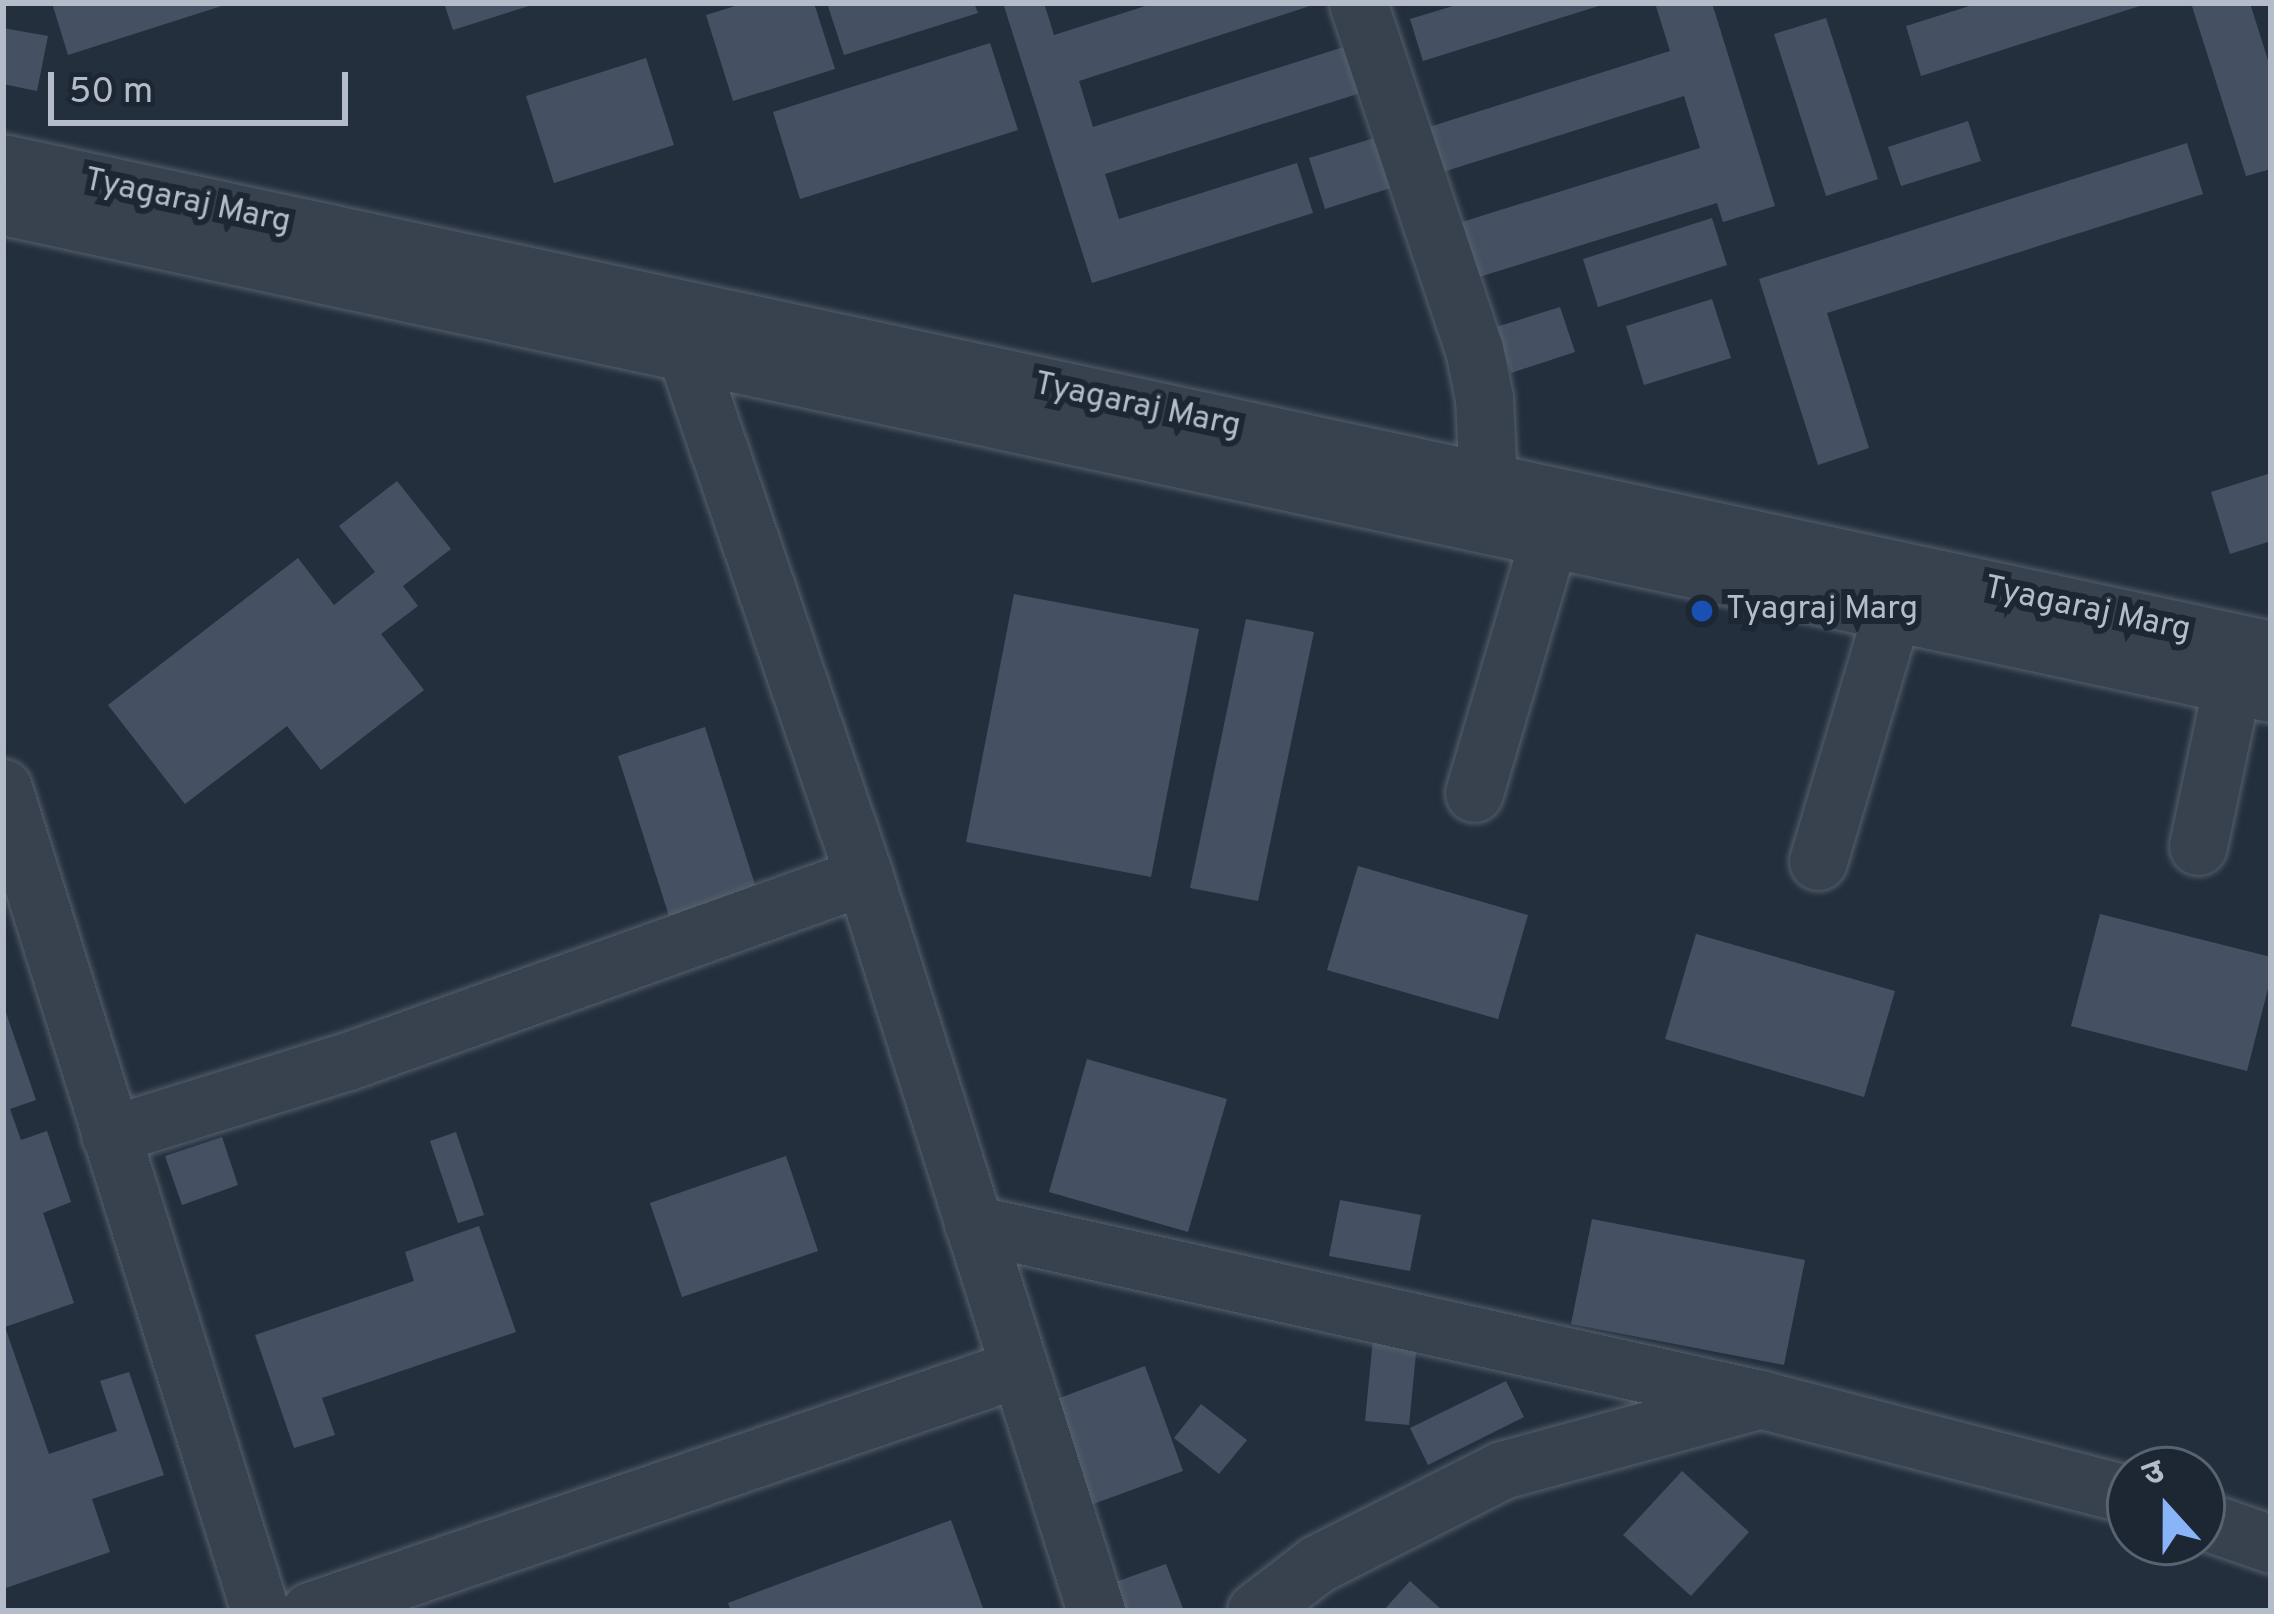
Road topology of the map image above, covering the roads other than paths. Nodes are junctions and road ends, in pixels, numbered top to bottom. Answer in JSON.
{"nodes":[{"id":1,"x":1358,"y":3,"type":"edge"},
{"id":2,"x":3,"y":164,"type":"edge"},
{"id":3,"x":3,"y":206,"type":"edge"},
{"id":4,"x":686,"y":353,"type":"junction"},
{"id":5,"x":1488,"y":482,"type":"junction"},
{"id":6,"x":1549,"y":538,"type":"junction"},
{"id":7,"x":1892,"y":612,"type":"junction"},
{"id":8,"x":2258,"y":676,"type":"edge"},
{"id":9,"x":3,"y":788,"type":"edge"},
{"id":10,"x":1474,"y":793,"type":"dead end"},
{"id":11,"x":2198,"y":846,"type":"dead end"},
{"id":12,"x":1818,"y":861,"type":"dead end"},
{"id":13,"x":864,"y":876,"type":"junction"},
{"id":14,"x":110,"y":1135,"type":"junction"},
{"id":15,"x":973,"y":1224,"type":"junction"},
{"id":16,"x":1019,"y":1368,"type":"junction"},
{"id":17,"x":1760,"y":1399,"type":"junction"},
{"id":18,"x":2106,"y":1489,"type":"edge"},
{"id":19,"x":2226,"y":1528,"type":"edge"},
{"id":20,"x":2271,"y":1544,"type":"edge"},
{"id":21,"x":260,"y":1611,"type":"edge"},
{"id":22,"x":310,"y":1611,"type":"edge"},
{"id":23,"x":1096,"y":1611,"type":"edge"},
{"id":24,"x":1256,"y":1611,"type":"edge"}],
"edges":[{"from":1,"to":5,"type":"street"},
{"from":2,"to":5,"type":"street","name":"Tyagaraj Marg"},
{"from":3,"to":4,"type":"street","name":"Tyagaraj Marg"},
{"from":4,"to":6,"type":"street","name":"Tyagaraj Marg"},
{"from":4,"to":13,"type":"street"},
{"from":5,"to":8,"type":"street","name":"Tyagaraj Marg"},
{"from":6,"to":7,"type":"street","name":"Tyagaraj Marg"},
{"from":6,"to":10,"type":"street"},
{"from":7,"to":8,"type":"street","name":"Tyagaraj Marg"},
{"from":7,"to":12,"type":"street"},
{"from":8,"to":11,"type":"street"},
{"from":9,"to":14,"type":"street"},
{"from":13,"to":14,"type":"street"},
{"from":13,"to":15,"type":"street"},
{"from":14,"to":21,"type":"street"},
{"from":15,"to":16,"type":"street"},
{"from":15,"to":17,"type":"street"},
{"from":16,"to":22,"type":"street"},
{"from":16,"to":23,"type":"street"},
{"from":17,"to":18,"type":"street"},
{"from":17,"to":24,"type":"street"},
{"from":19,"to":20,"type":"street"}]}
